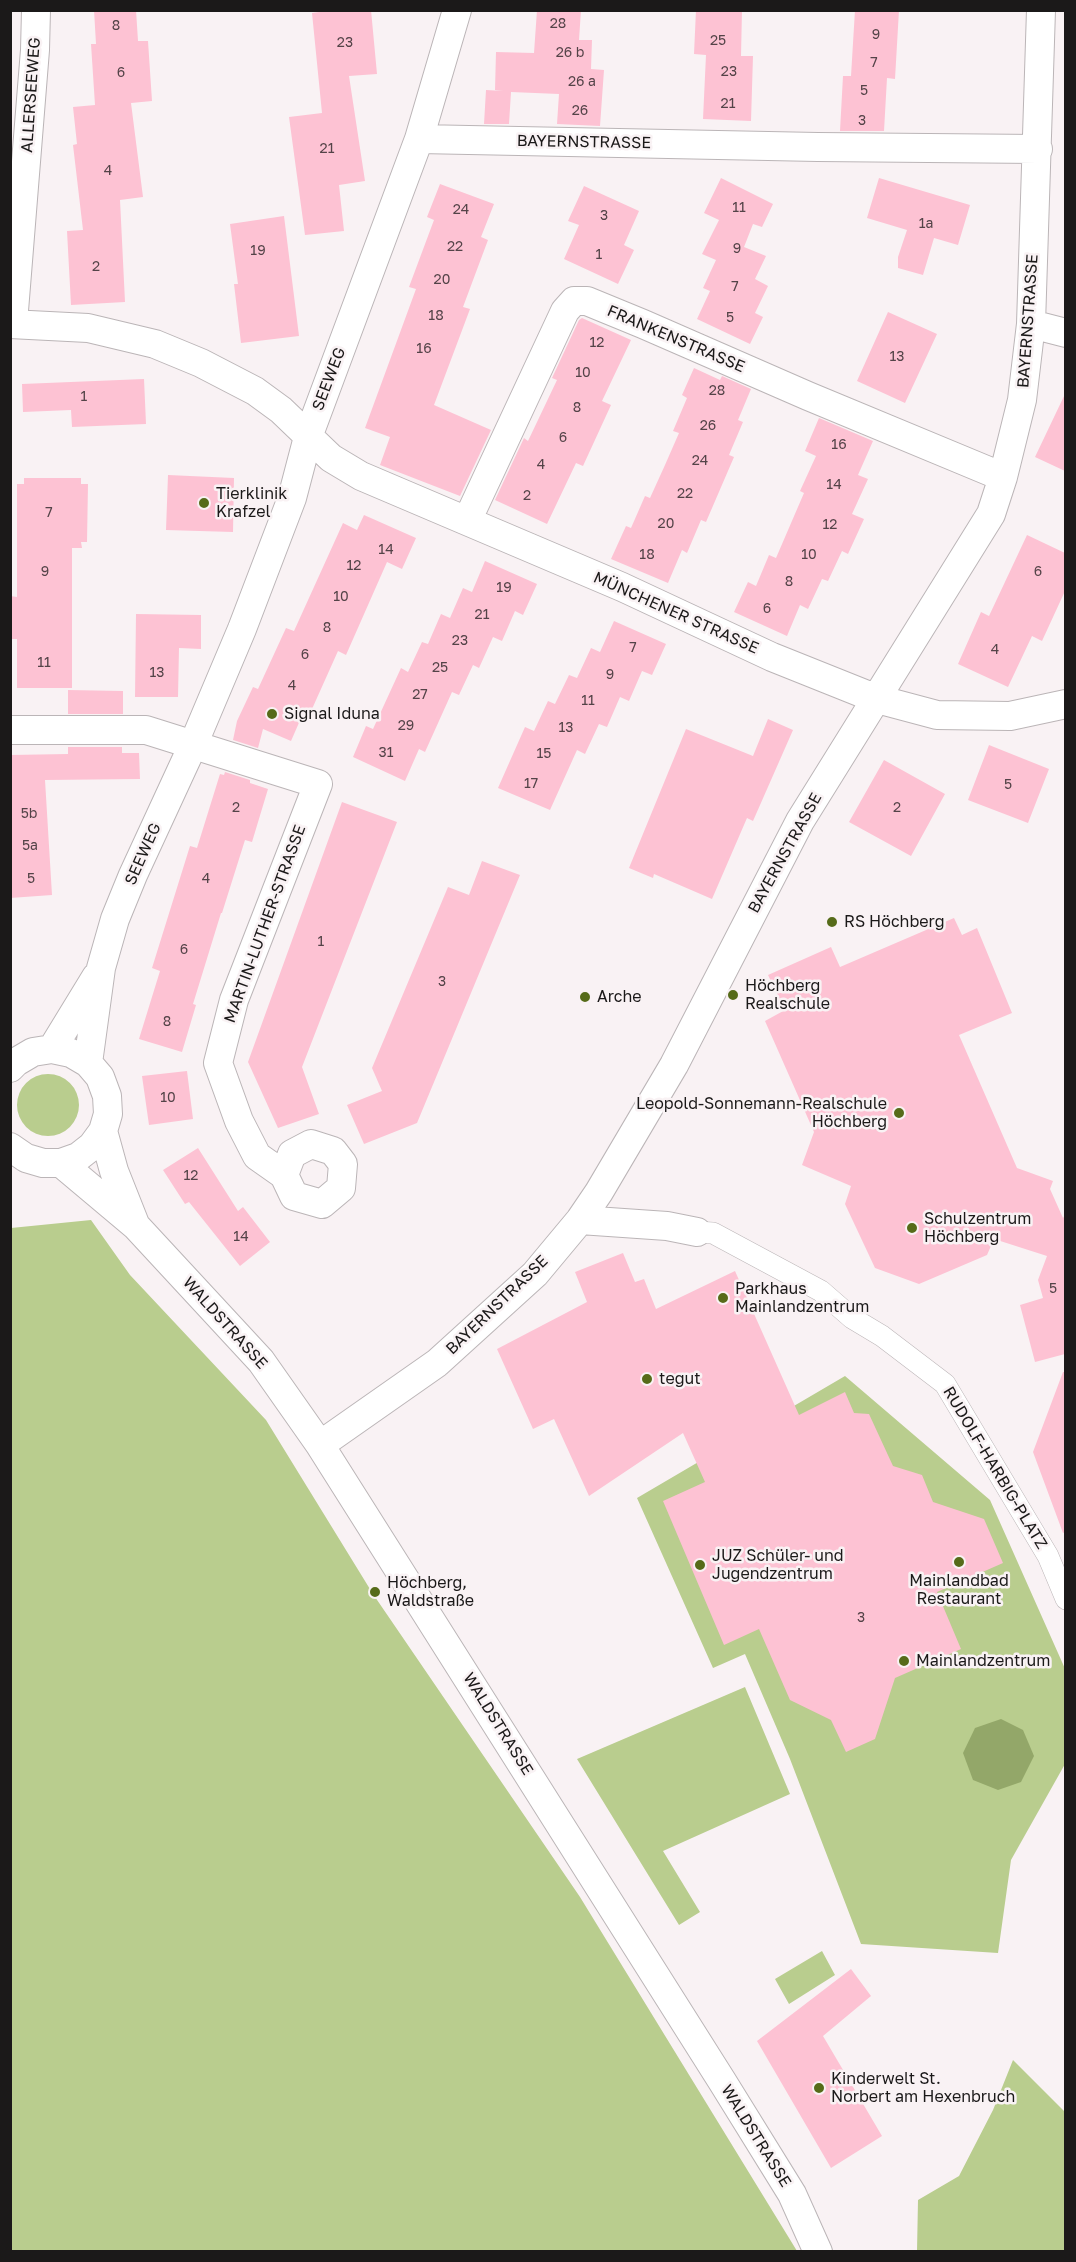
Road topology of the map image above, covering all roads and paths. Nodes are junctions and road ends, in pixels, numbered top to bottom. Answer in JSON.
{"nodes":[{"id":1,"x":36,"y":10,"type":"edge"},
{"id":2,"x":457,"y":10,"type":"edge"},
{"id":3,"x":1041,"y":10,"type":"edge"},
{"id":4,"x":419,"y":139,"type":"junction"},
{"id":5,"x":1038,"y":149,"type":"junction"},
{"id":6,"x":12,"y":323,"type":"edge"},
{"id":7,"x":1031,"y":324,"type":"junction"},
{"id":8,"x":1065,"y":333,"type":"edge"},
{"id":9,"x":308,"y":438,"type":"junction"},
{"id":10,"x":1003,"y":477,"type":"junction"},
{"id":11,"x":467,"y":522,"type":"junction"},
{"id":12,"x":877,"y":699,"type":"junction"},
{"id":13,"x":1065,"y":704,"type":"edge"},
{"id":14,"x":10,"y":730,"type":"edge"},
{"id":15,"x":193,"y":745,"type":"junction"},
{"id":16,"x":101,"y":968,"type":"junction"},
{"id":17,"x":52,"y":1049,"type":"junction"},
{"id":18,"x":88,"y":1063,"type":"junction"},
{"id":19,"x":10,"y":1068,"type":"edge"},
{"id":20,"x":103,"y":1131,"type":"junction"},
{"id":21,"x":10,"y":1147,"type":"edge"},
{"id":22,"x":61,"y":1163,"type":"junction"},
{"id":23,"x":284,"y":1175,"type":"dead end"},
{"id":24,"x":580,"y":1220,"type":"junction"},
{"id":25,"x":136,"y":1226,"type":"junction"},
{"id":26,"x":697,"y":1232,"type":"joint"},
{"id":27,"x":320,"y":1445,"type":"junction"},
{"id":28,"x":1065,"y":1599,"type":"edge"},
{"id":29,"x":818,"y":2252,"type":"edge"}],
"edges":[{"from":1,"to":6,"type":"street","name":"ALLERSEEWEG"},
{"from":2,"to":4,"type":"street","name":"SEEWEG"},
{"from":3,"to":5,"type":"street","name":"BAYERNSTRASSE"},
{"from":4,"to":5,"type":"street","name":"BAYERNSTRASSE"},
{"from":4,"to":9,"type":"street","name":"SEEWEG"},
{"from":5,"to":7,"type":"street","name":"BAYERNSTRASSE"},
{"from":6,"to":9,"type":"street","name":"MÜNCHENER STRASSE"},
{"from":7,"to":8,"type":"street"},
{"from":7,"to":10,"type":"street","name":"BAYERNSTRASSE"},
{"from":9,"to":11,"type":"street","name":"MÜNCHENER STRASSE"},
{"from":9,"to":15,"type":"street","name":"SEEWEG"},
{"from":10,"to":11,"type":"street","name":"FRANKENSTRASSE"},
{"from":10,"to":12,"type":"street","name":"BAYERNSTRASSE"},
{"from":11,"to":12,"type":"street","name":"MÜNCHENER STRASSE"},
{"from":12,"to":13,"type":"street","name":"MÜNCHENER STRASSE"},
{"from":12,"to":24,"type":"street","name":"BAYERNSTRASSE"},
{"from":14,"to":15,"type":"street"},
{"from":15,"to":16,"type":"street","name":"SEEWEG"},
{"from":15,"to":23,"type":"street","name":"MARTIN-LUTHER-STRASSE"},
{"from":16,"to":17,"type":"street","name":"SEEWEG"},
{"from":16,"to":18,"type":"street","name":"SEEWEG"},
{"from":17,"to":18,"type":"street"},
{"from":17,"to":19,"type":"street"},
{"from":18,"to":20,"type":"street"},
{"from":20,"to":22,"type":"street"},
{"from":20,"to":25,"type":"street","name":"WALDSTRASSE"},
{"from":21,"to":22,"type":"street"},
{"from":22,"to":25,"type":"street","name":"WALDSTRASSE"},
{"from":24,"to":26,"type":"street","name":"RUDOLF-HARBIG-PLATZ"},
{"from":24,"to":27,"type":"street","name":"BAYERNSTRASSE"},
{"from":25,"to":27,"type":"street","name":"WALDSTRASSE"},
{"from":26,"to":28,"type":"street","name":"RUDOLF-HARBIG-PLATZ"},
{"from":27,"to":29,"type":"street","name":"WALDSTRASSE"}]}
